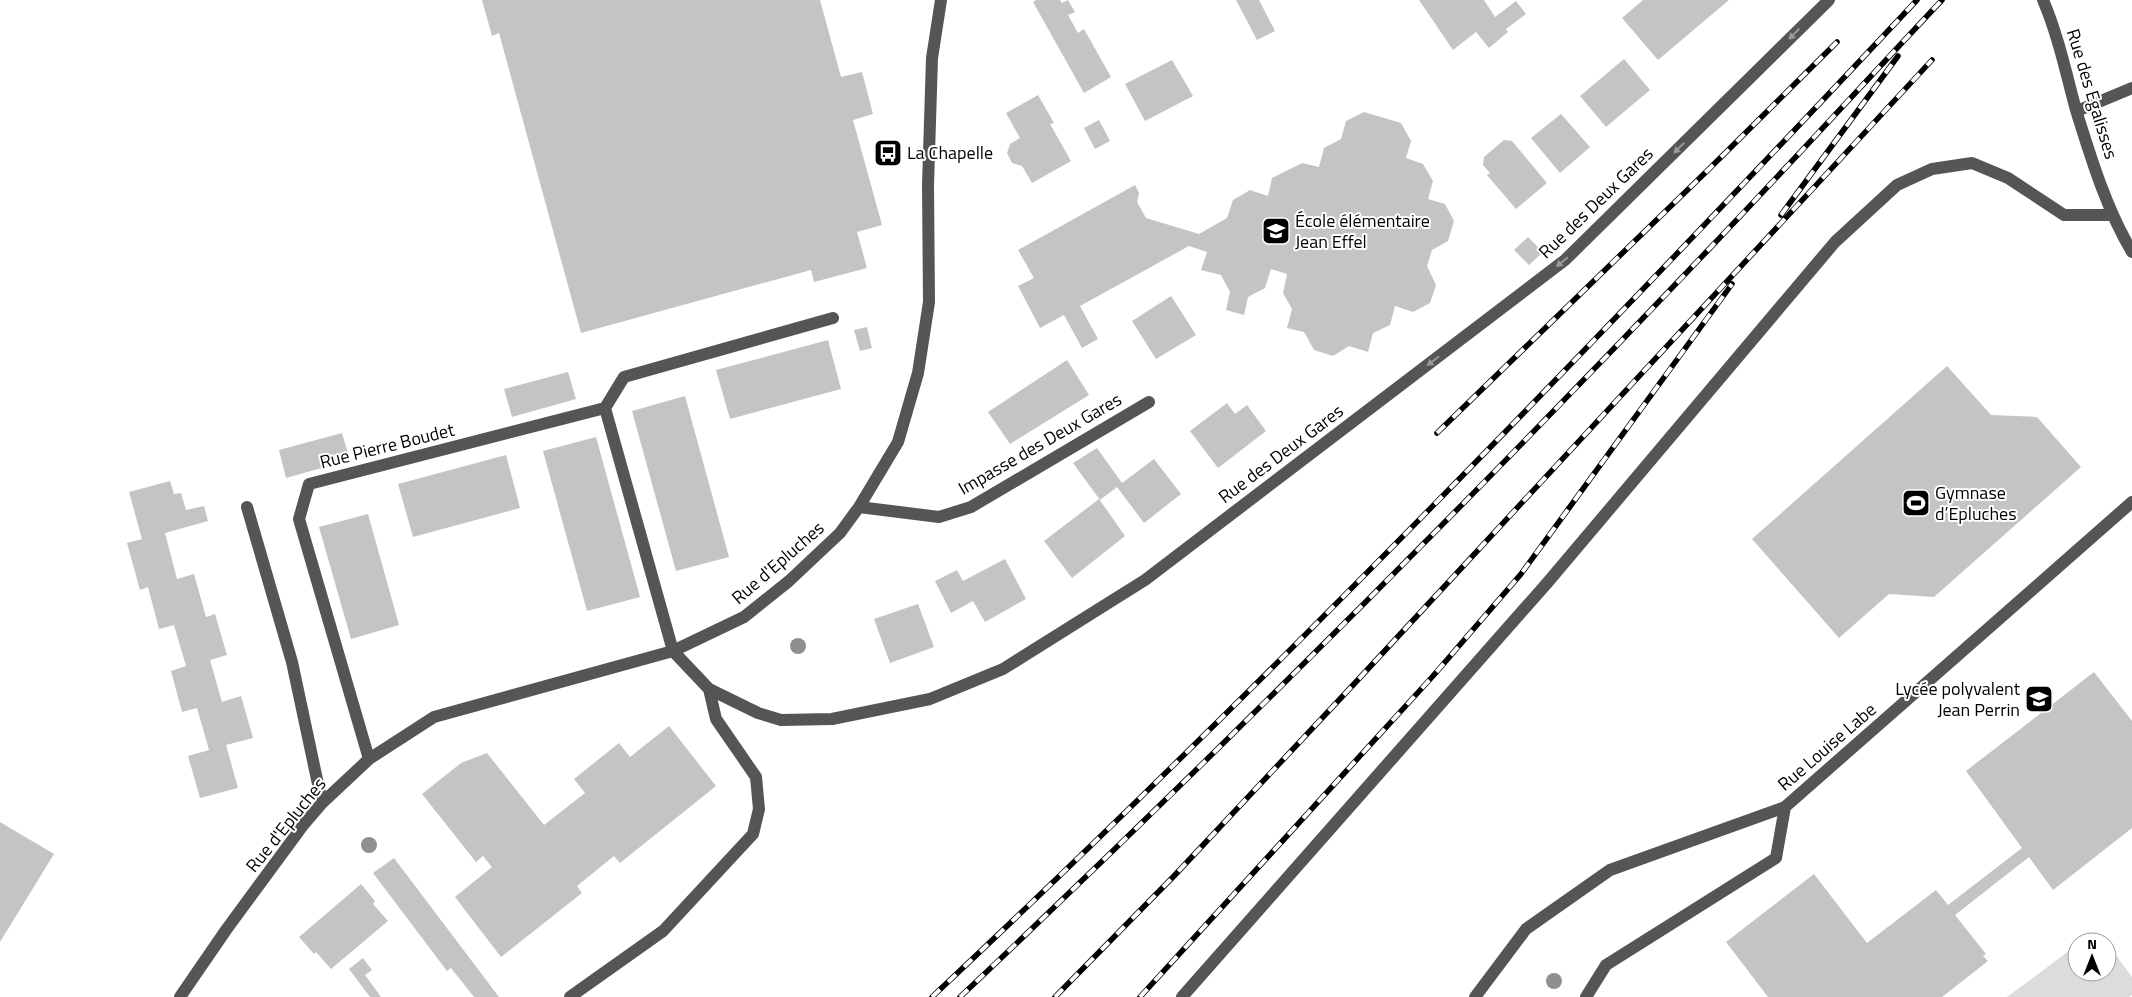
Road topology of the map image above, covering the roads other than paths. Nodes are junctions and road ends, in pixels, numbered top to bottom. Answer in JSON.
{"nodes":[{"id":1,"x":941,"y":0,"type":"edge"},
{"id":2,"x":1829,"y":0,"type":"edge"},
{"id":3,"x":2043,"y":0,"type":"edge"},
{"id":4,"x":2132,"y":88,"type":"edge"},
{"id":5,"x":2077,"y":111,"type":"junction"},
{"id":6,"x":2112,"y":215,"type":"junction"},
{"id":7,"x":2132,"y":252,"type":"edge"},
{"id":8,"x":833,"y":318,"type":"dead end"},
{"id":9,"x":1149,"y":402,"type":"dead end"},
{"id":10,"x":606,"y":408,"type":"junction"},
{"id":11,"x":2132,"y":502,"type":"edge"},
{"id":12,"x":247,"y":507,"type":"dead end"},
{"id":13,"x":859,"y":507,"type":"junction"},
{"id":14,"x":673,"y":651,"type":"junction"},
{"id":15,"x":709,"y":689,"type":"junction"},
{"id":16,"x":369,"y":759,"type":"junction"},
{"id":17,"x":322,"y":803,"type":"junction"},
{"id":18,"x":1785,"y":807,"type":"junction"},
{"id":19,"x":180,"y":997,"type":"edge"},
{"id":20,"x":570,"y":997,"type":"edge"},
{"id":21,"x":1182,"y":997,"type":"edge"},
{"id":22,"x":1475,"y":997,"type":"edge"},
{"id":23,"x":1586,"y":997,"type":"edge"}],
"edges":[{"from":1,"to":13,"type":"street","name":"Rue d'Epluches"},
{"from":2,"to":15,"type":"street","name":"Rue des Deux Gares","one_way":true},
{"from":3,"to":5,"type":"street","name":"Rue des Egalisses"},
{"from":4,"to":5,"type":"street"},
{"from":5,"to":6,"type":"street","name":"Rue des Egalisses"},
{"from":6,"to":7,"type":"street","name":"Rue des Egalisses"},
{"from":6,"to":21,"type":"street"},
{"from":8,"to":10,"type":"street"},
{"from":9,"to":13,"type":"street","name":"Impasse des Deux Gares"},
{"from":10,"to":14,"type":"street"},
{"from":10,"to":16,"type":"street","name":"Rue Pierre Boudet"},
{"from":11,"to":18,"type":"street","name":"Rue Louise Labe"},
{"from":12,"to":17,"type":"street"},
{"from":13,"to":14,"type":"street","name":"Rue d'Epluches"},
{"from":14,"to":15,"type":"street","name":"Rue des Deux Gares"},
{"from":14,"to":16,"type":"street","name":"Rue d'Epluches"},
{"from":15,"to":20,"type":"street"},
{"from":16,"to":17,"type":"street","name":"Rue d'Epluches"},
{"from":17,"to":19,"type":"street","name":"Rue d'Epluches"},
{"from":18,"to":22,"type":"street","name":"Rue Louise Labe"},
{"from":18,"to":23,"type":"street"}]}
